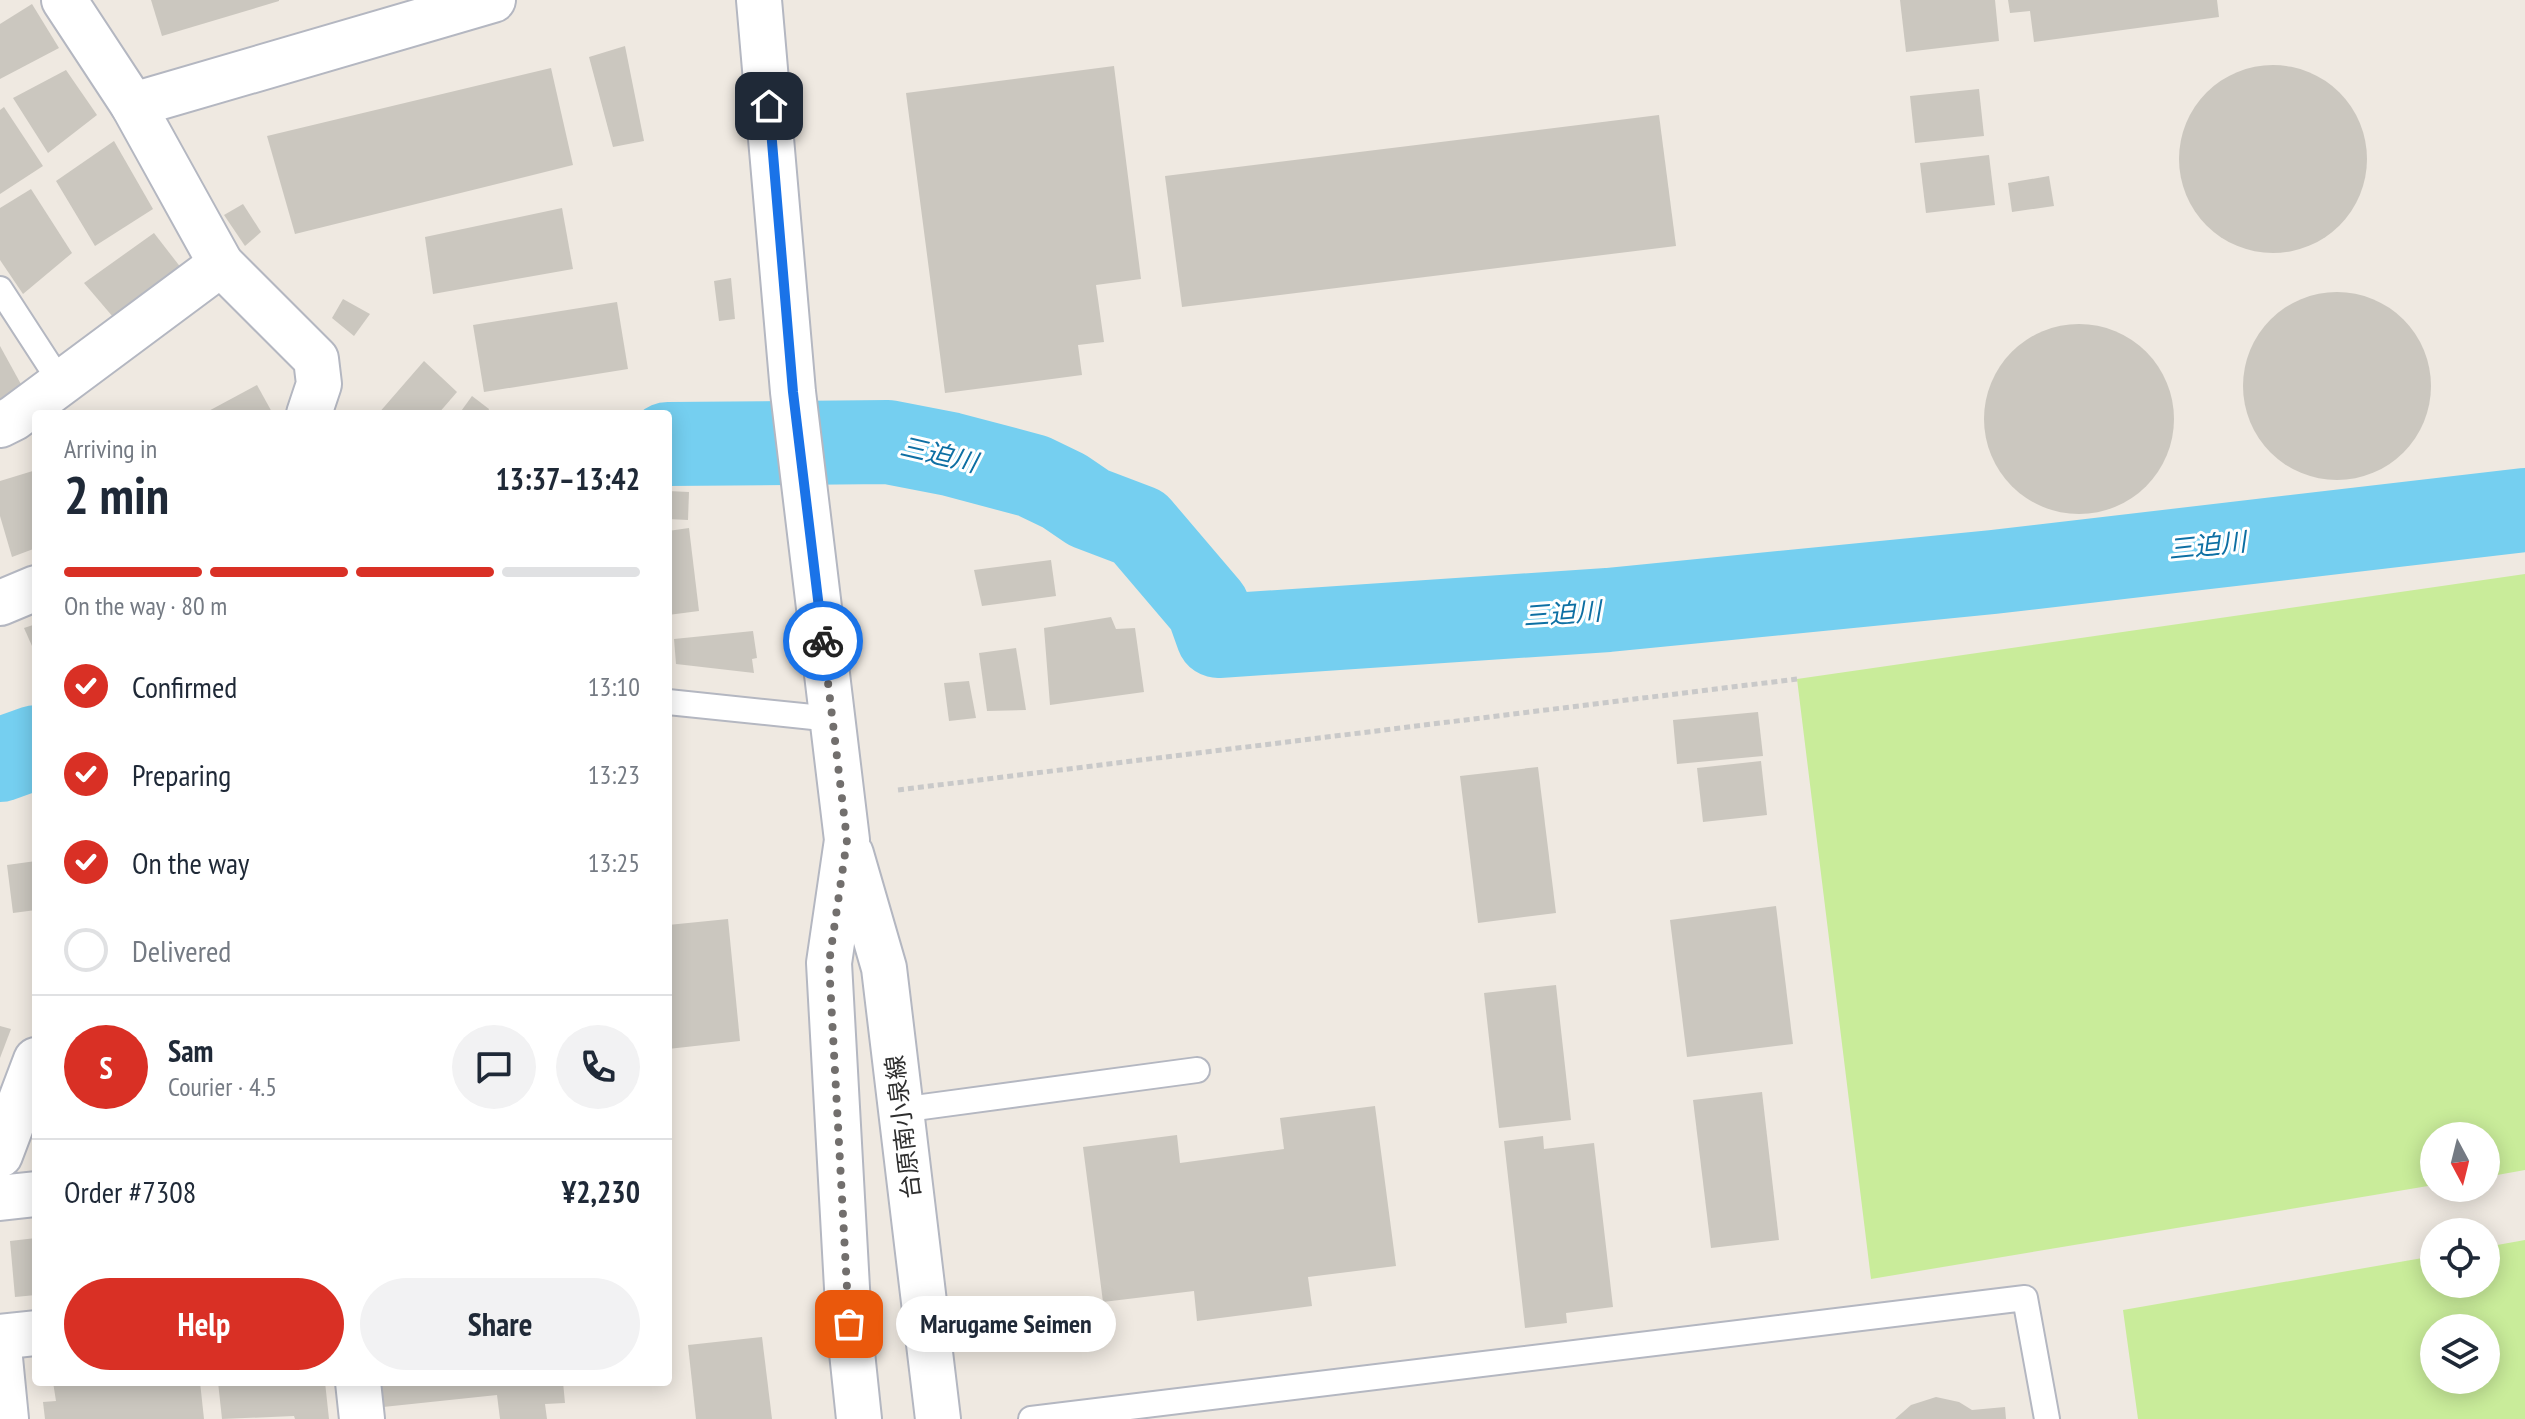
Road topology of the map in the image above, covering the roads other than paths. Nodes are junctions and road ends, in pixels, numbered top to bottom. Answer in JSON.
{"nodes":[{"id":1,"x":64,"y":0,"type":"edge"},
{"id":2,"x":493,"y":0,"type":"edge"},
{"id":3,"x":759,"y":0,"type":"edge"},
{"id":4,"x":133,"y":105,"type":"junction"},
{"id":5,"x":221,"y":264,"type":"junction"},
{"id":6,"x":0,"y":289,"type":"edge"},
{"id":7,"x":61,"y":383,"type":"junction"},
{"id":8,"x":310,"y":410,"type":"edge"},
{"id":9,"x":0,"y":425,"type":"edge"},
{"id":10,"x":32,"y":590,"type":"edge"},
{"id":11,"x":0,"y":603,"type":"edge"},
{"id":12,"x":672,"y":702,"type":"edge"},
{"id":13,"x":832,"y":719,"type":"junction"},
{"id":14,"x":847,"y":840,"type":"junction"},
{"id":15,"x":1197,"y":1070,"type":"dead end"},
{"id":16,"x":32,"y":1071,"type":"edge"},
{"id":17,"x":900,"y":1110,"type":"junction"},
{"id":18,"x":0,"y":1155,"type":"edge"},
{"id":19,"x":32,"y":1194,"type":"edge"},
{"id":20,"x":0,"y":1198,"type":"edge"},
{"id":21,"x":32,"y":1333,"type":"edge"},
{"id":22,"x":0,"y":1337,"type":"edge"},
{"id":23,"x":0,"y":1358,"type":"edge"},
{"id":24,"x":358,"y":1386,"type":"edge"},
{"id":25,"x":6,"y":1419,"type":"edge"},
{"id":26,"x":362,"y":1419,"type":"edge"},
{"id":27,"x":859,"y":1419,"type":"edge"},
{"id":28,"x":938,"y":1419,"type":"edge"},
{"id":29,"x":1031,"y":1419,"type":"edge"},
{"id":30,"x":2047,"y":1419,"type":"edge"}],
"edges":[{"from":1,"to":4,"type":"street"},
{"from":2,"to":4,"type":"street"},
{"from":3,"to":13,"type":"street"},
{"from":4,"to":5,"type":"street"},
{"from":5,"to":7,"type":"street"},
{"from":5,"to":8,"type":"street"},
{"from":6,"to":7,"type":"lane"},
{"from":7,"to":9,"type":"street"},
{"from":10,"to":11,"type":"street"},
{"from":12,"to":13,"type":"lane"},
{"from":13,"to":14,"type":"street"},
{"from":14,"to":17,"type":"street","name":"台原南小泉線"},
{"from":14,"to":27,"type":"street"},
{"from":15,"to":17,"type":"lane"},
{"from":16,"to":18,"type":"street"},
{"from":17,"to":28,"type":"street","name":"台原南小泉線"},
{"from":19,"to":20,"type":"street"},
{"from":21,"to":22,"type":"street"},
{"from":23,"to":25,"type":"street"},
{"from":24,"to":26,"type":"street"},
{"from":29,"to":30,"type":"lane"}]}
